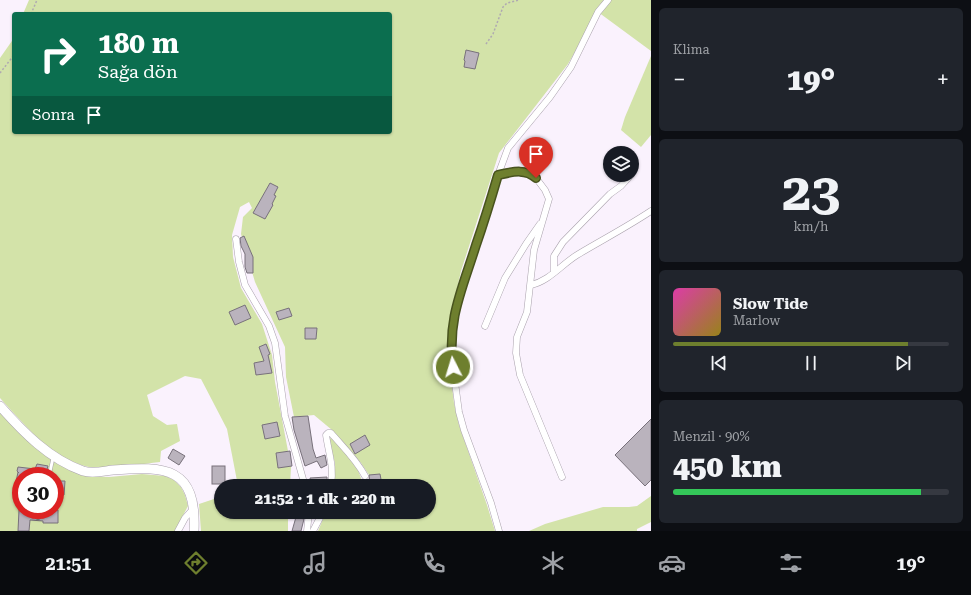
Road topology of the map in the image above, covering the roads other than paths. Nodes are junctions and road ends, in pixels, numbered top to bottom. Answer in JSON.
{"nodes":[{"id":1,"x":608,"y":0,"type":"edge"},
{"id":2,"x":498,"y":175,"type":"junction"},
{"id":3,"x":625,"y":182,"type":"edge"},
{"id":4,"x":651,"y":211,"type":"edge"},
{"id":5,"x":543,"y":220,"type":"junction"},
{"id":6,"x":236,"y":238,"type":"dead end"},
{"id":7,"x":554,"y":272,"type":"junction"},
{"id":8,"x":530,"y":285,"type":"junction"},
{"id":9,"x":485,"y":326,"type":"dead end"},
{"id":10,"x":0,"y":406,"type":"edge"},
{"id":11,"x":54,"y":455,"type":"junction"},
{"id":12,"x":51,"y":467,"type":"edge"},
{"id":13,"x":365,"y":476,"type":"dead end"},
{"id":14,"x":562,"y":477,"type":"dead end"},
{"id":15,"x":303,"y":479,"type":"edge"},
{"id":16,"x":331,"y":479,"type":"edge"},
{"id":17,"x":194,"y":508,"type":"junction"},
{"id":18,"x":308,"y":519,"type":"edge"},
{"id":19,"x":319,"y":519,"type":"edge"},
{"id":20,"x":178,"y":531,"type":"edge"},
{"id":21,"x":194,"y":531,"type":"edge"},
{"id":22,"x":307,"y":531,"type":"edge"},
{"id":23,"x":313,"y":531,"type":"edge"},
{"id":24,"x":499,"y":531,"type":"edge"}],
"edges":[{"from":1,"to":2,"type":"street"},
{"from":2,"to":5,"type":"street"},
{"from":2,"to":24,"type":"street"},
{"from":3,"to":7,"type":"street"},
{"from":4,"to":7,"type":"street"},
{"from":5,"to":8,"type":"street"},
{"from":5,"to":9,"type":"street"},
{"from":6,"to":15,"type":"street"},
{"from":7,"to":8,"type":"street"},
{"from":8,"to":14,"type":"street"},
{"from":10,"to":11,"type":"street"},
{"from":11,"to":12,"type":"lane"},
{"from":11,"to":17,"type":"street"},
{"from":13,"to":16,"type":"street"},
{"from":17,"to":20,"type":"street"},
{"from":17,"to":21,"type":"street"},
{"from":18,"to":22,"type":"street"},
{"from":19,"to":23,"type":"street"}]}
